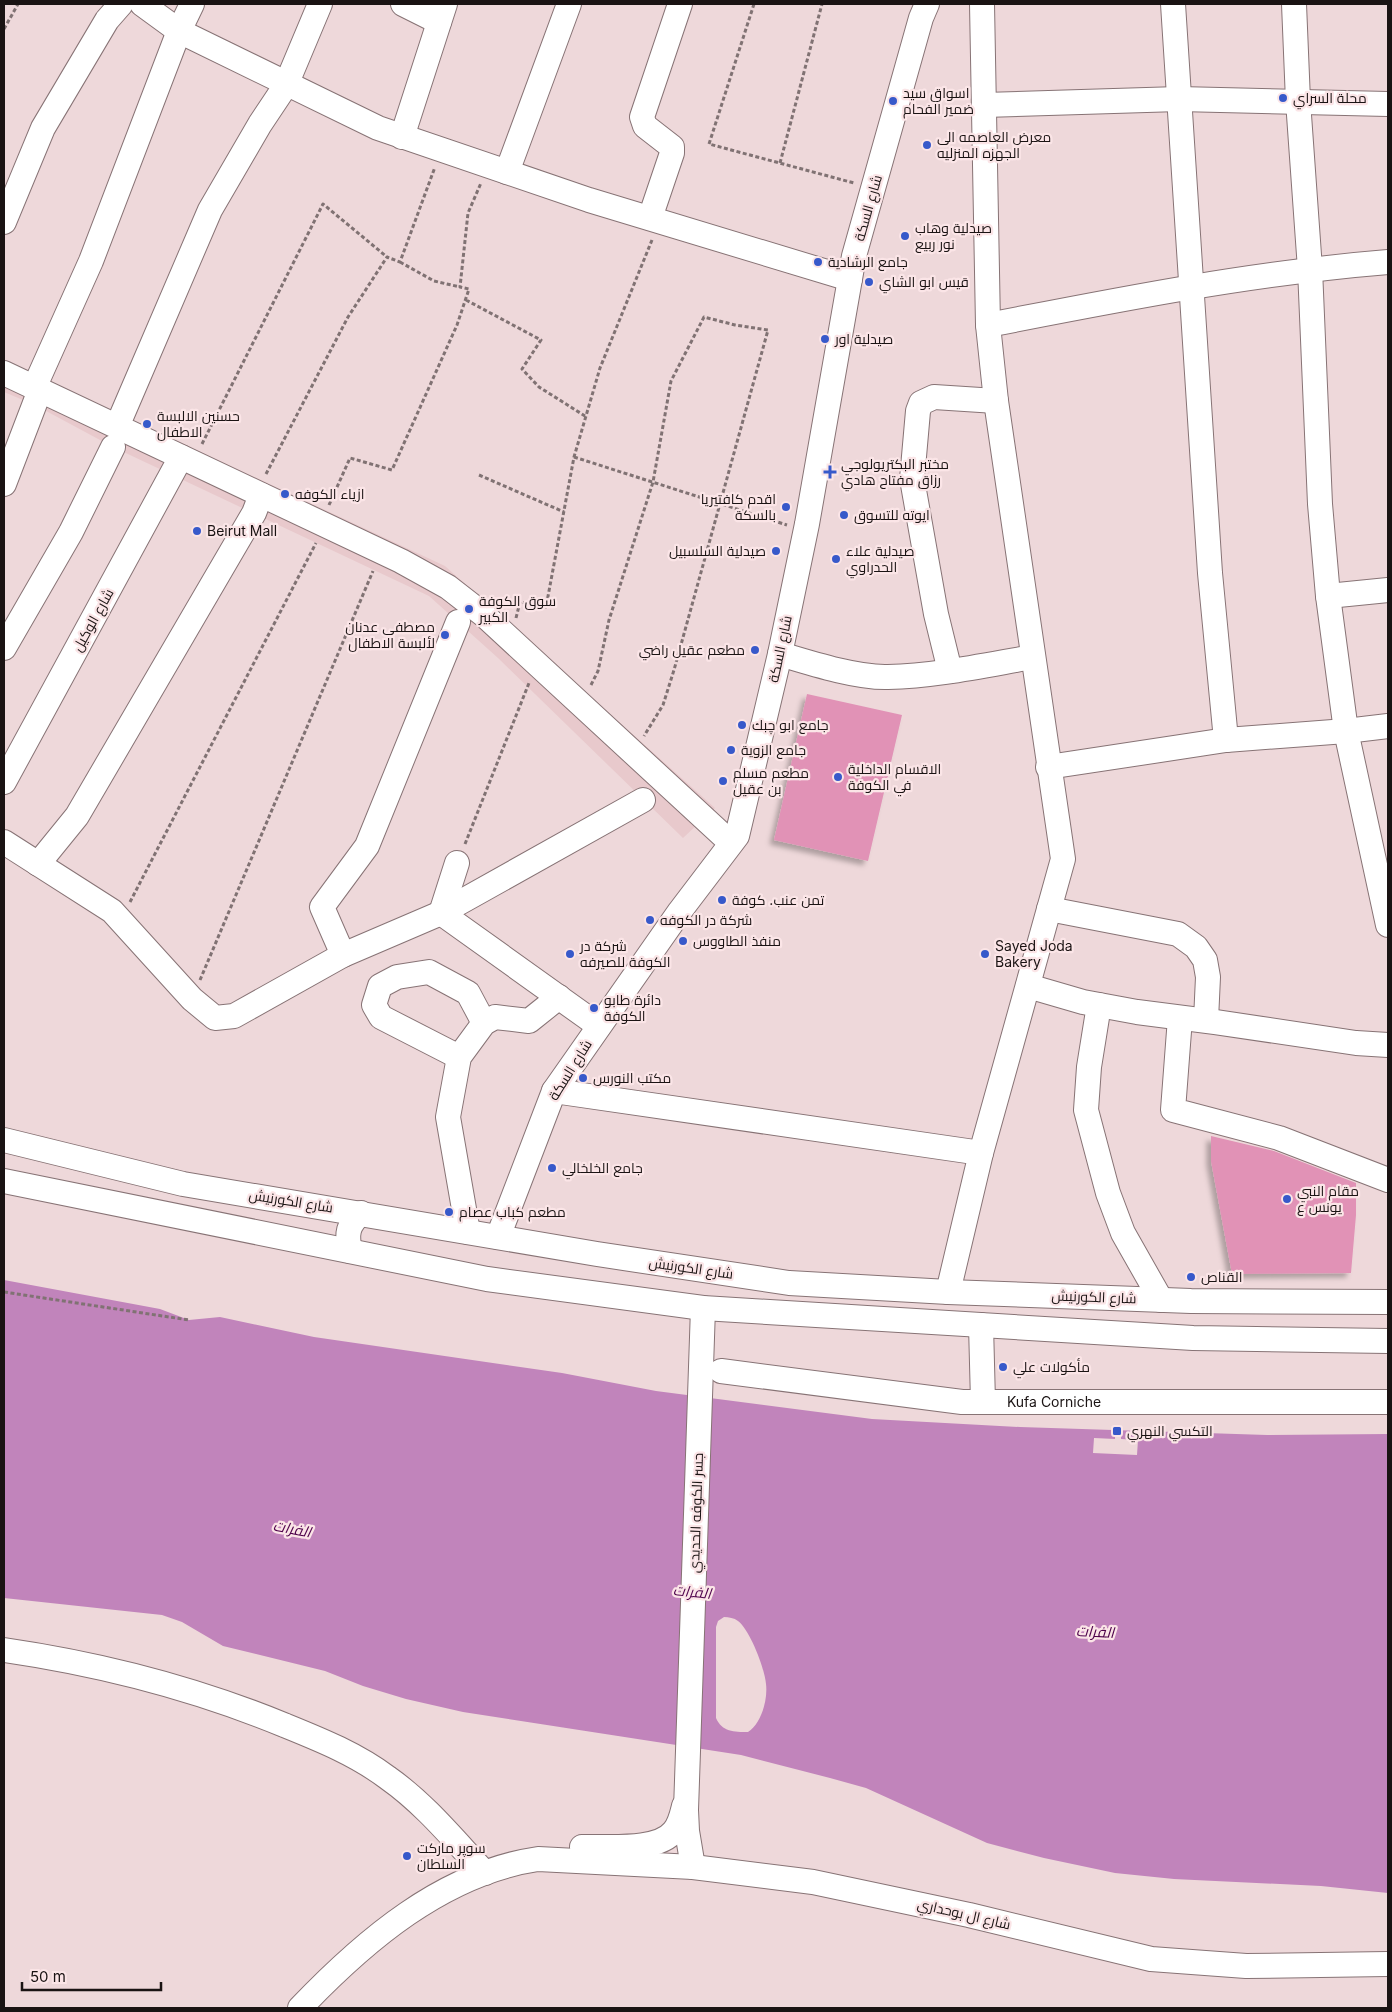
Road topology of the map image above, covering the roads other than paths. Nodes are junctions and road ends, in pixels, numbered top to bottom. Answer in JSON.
{"nodes":[{"id":1,"x":121,"y":4,"type":"edge"},
{"id":2,"x":142,"y":4,"type":"edge"},
{"id":3,"x":192,"y":4,"type":"edge"},
{"id":4,"x":320,"y":4,"type":"edge"},
{"id":5,"x":403,"y":4,"type":"edge"},
{"id":6,"x":569,"y":4,"type":"edge"},
{"id":7,"x":680,"y":4,"type":"edge"},
{"id":8,"x":928,"y":4,"type":"edge"},
{"id":9,"x":982,"y":4,"type":"edge"},
{"id":10,"x":1173,"y":4,"type":"edge"},
{"id":11,"x":1294,"y":4,"type":"edge"},
{"id":12,"x":442,"y":13,"type":"edge"},
{"id":13,"x":179,"y":31,"type":"junction"},
{"id":14,"x":286,"y":85,"type":"junction"},
{"id":15,"x":1180,"y":99,"type":"junction"},
{"id":16,"x":1298,"y":101,"type":"junction"},
{"id":17,"x":1388,"y":104,"type":"edge"},
{"id":18,"x":984,"y":105,"type":"junction"},
{"id":19,"x":402,"y":137,"type":"junction"},
{"id":20,"x":498,"y":169,"type":"junction"},
{"id":21,"x":655,"y":220,"type":"junction"},
{"id":22,"x":4,"y":222,"type":"edge"},
{"id":23,"x":1388,"y":262,"type":"edge"},
{"id":24,"x":1310,"y":269,"type":"junction"},
{"id":25,"x":850,"y":279,"type":"junction"},
{"id":26,"x":1191,"y":286,"type":"junction"},
{"id":27,"x":988,"y":325,"type":"junction"},
{"id":28,"x":4,"y":373,"type":"edge"},
{"id":29,"x":40,"y":383,"type":"junction"},
{"id":30,"x":996,"y":401,"type":"junction"},
{"id":31,"x":122,"y":415,"type":"dead end"},
{"id":32,"x":113,"y":447,"type":"dead end"},
{"id":33,"x":187,"y":460,"type":"junction"},
{"id":34,"x":4,"y":484,"type":"edge"},
{"id":35,"x":259,"y":494,"type":"junction"},
{"id":36,"x":1388,"y":590,"type":"edge"},
{"id":37,"x":1328,"y":596,"type":"junction"},
{"id":38,"x":458,"y":622,"type":"dead end"},
{"id":39,"x":4,"y":648,"type":"edge"},
{"id":40,"x":780,"y":654,"type":"junction"},
{"id":41,"x":1033,"y":657,"type":"junction"},
{"id":42,"x":950,"y":671,"type":"junction"},
{"id":43,"x":1388,"y":726,"type":"edge"},
{"id":44,"x":1346,"y":731,"type":"junction"},
{"id":45,"x":1226,"y":740,"type":"junction"},
{"id":46,"x":1048,"y":767,"type":"junction"},
{"id":47,"x":4,"y":782,"type":"edge"},
{"id":48,"x":643,"y":800,"type":"dead end"},
{"id":49,"x":4,"y":842,"type":"edge"},
{"id":50,"x":731,"y":844,"type":"junction"},
{"id":51,"x":458,"y":863,"type":"road end"},
{"id":52,"x":38,"y":864,"type":"junction"},
{"id":53,"x":1049,"y":909,"type":"junction"},
{"id":54,"x":441,"y":914,"type":"junction"},
{"id":55,"x":1388,"y":925,"type":"edge"},
{"id":56,"x":343,"y":955,"type":"junction"},
{"id":57,"x":1028,"y":986,"type":"junction"},
{"id":58,"x":559,"y":997,"type":"junction"},
{"id":59,"x":1099,"y":1005,"type":"junction"},
{"id":60,"x":1180,"y":1018,"type":"junction"},
{"id":61,"x":1206,"y":1020,"type":"junction"},
{"id":62,"x":484,"y":1023,"type":"junction"},
{"id":63,"x":599,"y":1026,"type":"junction"},
{"id":64,"x":1388,"y":1045,"type":"edge"},
{"id":65,"x":459,"y":1057,"type":"junction"},
{"id":66,"x":554,"y":1091,"type":"junction"},
{"id":67,"x":4,"y":1140,"type":"edge"},
{"id":68,"x":981,"y":1152,"type":"junction"},
{"id":69,"x":1388,"y":1180,"type":"edge"},
{"id":70,"x":4,"y":1181,"type":"edge"},
{"id":71,"x":315,"y":1205,"type":"junction"},
{"id":72,"x":361,"y":1213,"type":"junction"},
{"id":73,"x":468,"y":1232,"type":"junction"},
{"id":74,"x":498,"y":1237,"type":"junction"},
{"id":75,"x":308,"y":1243,"type":"junction"},
{"id":76,"x":350,"y":1251,"type":"junction"},
{"id":77,"x":948,"y":1292,"type":"junction"},
{"id":78,"x":1161,"y":1300,"type":"junction"},
{"id":79,"x":1388,"y":1302,"type":"edge"},
{"id":80,"x":703,"y":1308,"type":"junction"},
{"id":81,"x":981,"y":1325,"type":"junction"},
{"id":82,"x":1388,"y":1341,"type":"edge"},
{"id":83,"x":711,"y":1376,"type":"junction"},
{"id":84,"x":983,"y":1402,"type":"junction"},
{"id":85,"x":1388,"y":1402,"type":"edge"},
{"id":86,"x":4,"y":1650,"type":"edge"},
{"id":87,"x":688,"y":1790,"type":"junction"},
{"id":88,"x":538,"y":1859,"type":"junction"},
{"id":89,"x":693,"y":1867,"type":"junction"},
{"id":90,"x":485,"y":1873,"type":"junction"},
{"id":91,"x":1388,"y":1964,"type":"edge"},
{"id":92,"x":300,"y":2008,"type":"edge"}],
"edges":[{"from":1,"to":22,"type":"street"},
{"from":2,"to":13,"type":"street"},
{"from":3,"to":13,"type":"street"},
{"from":4,"to":14,"type":"street"},
{"from":5,"to":12,"type":"street"},
{"from":6,"to":20,"type":"street"},
{"from":7,"to":21,"type":"street"},
{"from":8,"to":25,"type":"street","name":"شارع السكة"},
{"from":9,"to":18,"type":"street"},
{"from":10,"to":15,"type":"street"},
{"from":11,"to":16,"type":"street"},
{"from":12,"to":19,"type":"street"},
{"from":13,"to":14,"type":"street"},
{"from":13,"to":29,"type":"street"},
{"from":14,"to":19,"type":"street"},
{"from":14,"to":31,"type":"street"},
{"from":15,"to":16,"type":"street"},
{"from":15,"to":18,"type":"street"},
{"from":15,"to":26,"type":"street"},
{"from":16,"to":17,"type":"street"},
{"from":16,"to":24,"type":"street"},
{"from":18,"to":27,"type":"street"},
{"from":19,"to":20,"type":"street"},
{"from":20,"to":21,"type":"street"},
{"from":21,"to":25,"type":"street"},
{"from":23,"to":24,"type":"street"},
{"from":24,"to":26,"type":"street"},
{"from":24,"to":37,"type":"street"},
{"from":25,"to":40,"type":"street","name":"شارع السكة"},
{"from":26,"to":27,"type":"street"},
{"from":26,"to":45,"type":"street"},
{"from":27,"to":30,"type":"street"},
{"from":28,"to":29,"type":"street"},
{"from":29,"to":33,"type":"street"},
{"from":29,"to":34,"type":"street"},
{"from":30,"to":41,"type":"street"},
{"from":30,"to":42,"type":"street"},
{"from":32,"to":39,"type":"street"},
{"from":33,"to":35,"type":"street"},
{"from":33,"to":47,"type":"street","name":"شارع الوكيل"},
{"from":35,"to":50,"type":"street"},
{"from":35,"to":52,"type":"street"},
{"from":36,"to":37,"type":"street"},
{"from":37,"to":44,"type":"street"},
{"from":38,"to":56,"type":"street"},
{"from":40,"to":42,"type":"street"},
{"from":40,"to":50,"type":"street","name":"شارع السكة"},
{"from":41,"to":42,"type":"street"},
{"from":41,"to":46,"type":"street"},
{"from":43,"to":44,"type":"street"},
{"from":44,"to":45,"type":"street"},
{"from":44,"to":55,"type":"street"},
{"from":45,"to":46,"type":"street"},
{"from":46,"to":53,"type":"street"},
{"from":48,"to":54,"type":"street"},
{"from":49,"to":52,"type":"street"},
{"from":50,"to":63,"type":"street","name":"شارع السكة"},
{"from":51,"to":54,"type":"street"},
{"from":52,"to":56,"type":"street"},
{"from":53,"to":57,"type":"street"},
{"from":53,"to":61,"type":"street"},
{"from":54,"to":56,"type":"street"},
{"from":54,"to":58,"type":"street"},
{"from":57,"to":59,"type":"street"},
{"from":57,"to":68,"type":"street"},
{"from":58,"to":62,"type":"street"},
{"from":58,"to":63,"type":"street"},
{"from":59,"to":60,"type":"street"},
{"from":59,"to":78,"type":"street"},
{"from":60,"to":61,"type":"street"},
{"from":60,"to":69,"type":"street"},
{"from":61,"to":64,"type":"street"},
{"from":62,"to":65,"type":"street"},
{"from":62,"to":65,"type":"street"},
{"from":63,"to":66,"type":"street","name":"شارع السكة"},
{"from":65,"to":73,"type":"street"},
{"from":66,"to":68,"type":"street"},
{"from":66,"to":74,"type":"street","name":"شارع السكة"},
{"from":67,"to":71,"type":"street","name":"شارع الكورنيش"},
{"from":68,"to":77,"type":"street"},
{"from":70,"to":75,"type":"street"},
{"from":71,"to":72,"type":"street","name":"شارع الكورنيش"},
{"from":71,"to":75,"type":"street"},
{"from":72,"to":73,"type":"street","name":"شارع الكورنيش"},
{"from":72,"to":76,"type":"street"},
{"from":73,"to":74,"type":"street","name":"شارع الكورنيش"},
{"from":74,"to":77,"type":"street","name":"شارع الكورنيش"},
{"from":75,"to":76,"type":"street"},
{"from":76,"to":80,"type":"street"},
{"from":77,"to":78,"type":"street","name":"شارع الكورنيش"},
{"from":78,"to":79,"type":"street","name":"شارع الكورنيش"},
{"from":80,"to":81,"type":"street"},
{"from":80,"to":83,"type":"street","name":"جسر الکوفه الحديدي"},
{"from":81,"to":82,"type":"street"},
{"from":81,"to":84,"type":"street"},
{"from":83,"to":84,"type":"street","name":"Kufa Corniche"},
{"from":83,"to":87,"type":"street","name":"جسر الکوفه الحديدي"},
{"from":84,"to":85,"type":"street","name":"Kufa Corniche"},
{"from":86,"to":90,"type":"street"},
{"from":87,"to":88,"type":"street","name":"شارع ال بوحداري"},
{"from":87,"to":89,"type":"street","name":"جسر الکوفه الحديدي"},
{"from":88,"to":89,"type":"street","name":"شارع ال بوحداري"},
{"from":88,"to":90,"type":"street","name":"شارع ال بوحداري"},
{"from":89,"to":91,"type":"street","name":"شارع ال بوحداري"},
{"from":90,"to":92,"type":"street","name":"شارع ال بوحداري"}]}
